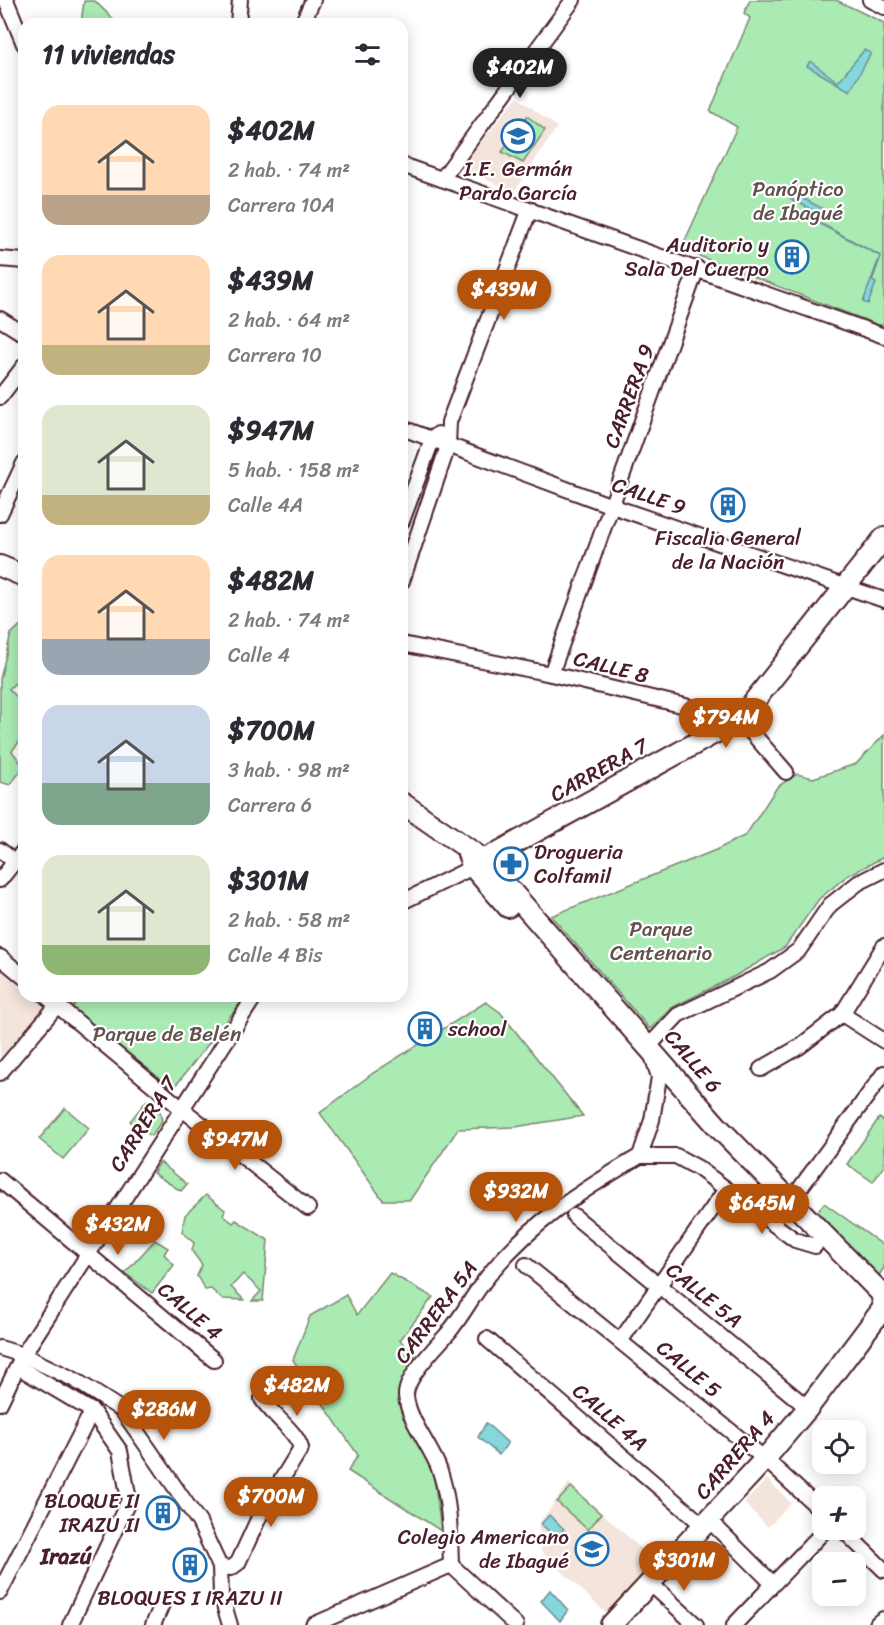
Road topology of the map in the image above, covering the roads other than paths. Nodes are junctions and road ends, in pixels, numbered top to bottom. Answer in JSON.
{"nodes":[{"id":1,"x":240,"y":0,"type":"edge"},
{"id":2,"x":313,"y":0,"type":"edge"},
{"id":3,"x":573,"y":0,"type":"edge"},
{"id":4,"x":870,"y":0,"type":"edge"},
{"id":5,"x":6,"y":2,"type":"edge"},
{"id":6,"x":884,"y":7,"type":"edge"},
{"id":7,"x":238,"y":18,"type":"edge"},
{"id":8,"x":305,"y":18,"type":"edge"},
{"id":9,"x":18,"y":30,"type":"edge"},
{"id":10,"x":408,"y":167,"type":"edge"},
{"id":11,"x":442,"y":179,"type":"junction"},
{"id":12,"x":530,"y":209,"type":"junction"},
{"id":13,"x":0,"y":259,"type":"edge"},
{"id":14,"x":18,"y":260,"type":"edge"},
{"id":15,"x":698,"y":268,"type":"junction"},
{"id":16,"x":0,"y":319,"type":"edge"},
{"id":17,"x":18,"y":330,"type":"edge"},
{"id":18,"x":884,"y":336,"type":"edge"},
{"id":19,"x":18,"y":374,"type":"edge"},
{"id":20,"x":0,"y":397,"type":"edge"},
{"id":21,"x":449,"y":422,"type":"junction"},
{"id":22,"x":408,"y":430,"type":"edge"},
{"id":23,"x":432,"y":440,"type":"junction"},
{"id":24,"x":448,"y":446,"type":"junction"},
{"id":25,"x":18,"y":476,"type":"edge"},
{"id":26,"x":408,"y":505,"type":"edge"},
{"id":27,"x":612,"y":506,"type":"junction"},
{"id":28,"x":0,"y":514,"type":"edge"},
{"id":29,"x":884,"y":538,"type":"edge"},
{"id":30,"x":408,"y":563,"type":"edge"},
{"id":31,"x":0,"y":566,"type":"edge"},
{"id":32,"x":18,"y":574,"type":"edge"},
{"id":33,"x":847,"y":587,"type":"junction"},
{"id":34,"x":884,"y":600,"type":"edge"},
{"id":35,"x":408,"y":645,"type":"edge"},
{"id":36,"x":551,"y":674,"type":"junction"},
{"id":37,"x":740,"y":720,"type":"junction"},
{"id":38,"x":786,"y":772,"type":"dead end"},
{"id":39,"x":408,"y":807,"type":"edge"},
{"id":40,"x":0,"y":850,"type":"edge"},
{"id":41,"x":18,"y":857,"type":"edge"},
{"id":42,"x":14,"y":861,"type":"junction"},
{"id":43,"x":478,"y":863,"type":"junction"},
{"id":44,"x":884,"y":870,"type":"edge"},
{"id":45,"x":1,"y":875,"type":"edge"},
{"id":46,"x":408,"y":899,"type":"edge"},
{"id":47,"x":884,"y":946,"type":"edge"},
{"id":48,"x":0,"y":957,"type":"edge"},
{"id":49,"x":18,"y":972,"type":"edge"},
{"id":50,"x":54,"y":1002,"type":"edge"},
{"id":51,"x":59,"y":1002,"type":"edge"},
{"id":52,"x":251,"y":1002,"type":"edge"},
{"id":53,"x":842,"y":1014,"type":"junction"},
{"id":54,"x":884,"y":1041,"type":"edge"},
{"id":55,"x":649,"y":1046,"type":"junction"},
{"id":56,"x":761,"y":1069,"type":"dead end"},
{"id":57,"x":0,"y":1073,"type":"edge"},
{"id":58,"x":884,"y":1073,"type":"edge"},
{"id":59,"x":659,"y":1077,"type":"junction"},
{"id":60,"x":181,"y":1108,"type":"junction"},
{"id":61,"x":640,"y":1156,"type":"junction"},
{"id":62,"x":0,"y":1180,"type":"edge"},
{"id":63,"x":726,"y":1189,"type":"junction"},
{"id":64,"x":790,"y":1202,"type":"junction"},
{"id":65,"x":308,"y":1208,"type":"dead end"},
{"id":66,"x":574,"y":1216,"type":"dead end"},
{"id":67,"x":814,"y":1246,"type":"junction"},
{"id":68,"x":91,"y":1254,"type":"junction"},
{"id":69,"x":526,"y":1265,"type":"dead end"},
{"id":70,"x":660,"y":1286,"type":"junction"},
{"id":71,"x":884,"y":1306,"type":"edge"},
{"id":72,"x":487,"y":1339,"type":"dead end"},
{"id":73,"x":621,"y":1340,"type":"junction"},
{"id":74,"x":0,"y":1348,"type":"edge"},
{"id":75,"x":214,"y":1360,"type":"dead end"},
{"id":76,"x":21,"y":1361,"type":"junction"},
{"id":77,"x":262,"y":1399,"type":"dead end"},
{"id":78,"x":0,"y":1403,"type":"edge"},
{"id":79,"x":808,"y":1408,"type":"junction"},
{"id":80,"x":92,"y":1411,"type":"junction"},
{"id":81,"x":765,"y":1459,"type":"junction"},
{"id":82,"x":812,"y":1502,"type":"edge"},
{"id":83,"x":707,"y":1523,"type":"junction"},
{"id":84,"x":816,"y":1540,"type":"edge"},
{"id":85,"x":853,"y":1540,"type":"edge"},
{"id":86,"x":451,"y":1565,"type":"junction"},
{"id":87,"x":220,"y":1567,"type":"junction"},
{"id":88,"x":884,"y":1570,"type":"edge"},
{"id":89,"x":650,"y":1583,"type":"junction"},
{"id":90,"x":774,"y":1584,"type":"junction"},
{"id":91,"x":0,"y":1592,"type":"edge"},
{"id":92,"x":163,"y":1602,"type":"dead end"},
{"id":93,"x":884,"y":1622,"type":"edge"},
{"id":94,"x":70,"y":1625,"type":"edge"},
{"id":95,"x":153,"y":1625,"type":"edge"},
{"id":96,"x":230,"y":1625,"type":"edge"},
{"id":97,"x":313,"y":1625,"type":"edge"},
{"id":98,"x":516,"y":1625,"type":"edge"},
{"id":99,"x":611,"y":1625,"type":"edge"},
{"id":100,"x":696,"y":1625,"type":"edge"},
{"id":101,"x":734,"y":1625,"type":"edge"},
{"id":102,"x":880,"y":1625,"type":"edge"}],
"edges":[{"from":1,"to":7,"type":"street"},
{"from":2,"to":8,"type":"street"},
{"from":3,"to":11,"type":"street"},
{"from":4,"to":6,"type":"street"},
{"from":5,"to":9,"type":"street"},
{"from":10,"to":11,"type":"street"},
{"from":11,"to":12,"type":"street"},
{"from":12,"to":15,"type":"street"},
{"from":12,"to":21,"type":"street"},
{"from":13,"to":14,"type":"street"},
{"from":15,"to":18,"type":"street"},
{"from":15,"to":27,"type":"street","name":"CARRERA 9"},
{"from":16,"to":17,"type":"street"},
{"from":19,"to":20,"type":"street"},
{"from":21,"to":23,"type":"street"},
{"from":21,"to":24,"type":"street"},
{"from":22,"to":23,"type":"street","name":"CALLE 9"},
{"from":23,"to":24,"type":"street","name":"CALLE 9"},
{"from":23,"to":26,"type":"street"},
{"from":24,"to":27,"type":"street","name":"CALLE 9"},
{"from":24,"to":30,"type":"street"},
{"from":25,"to":28,"type":"street"},
{"from":27,"to":33,"type":"street","name":"CALLE 9"},
{"from":27,"to":36,"type":"street","name":"CARRERA 9"},
{"from":29,"to":33,"type":"street","name":"CARRERA 7"},
{"from":31,"to":32,"type":"street"},
{"from":33,"to":34,"type":"street","name":"CALLE 9"},
{"from":33,"to":37,"type":"street","name":"CARRERA 7"},
{"from":35,"to":36,"type":"street","name":"CALLE 8"},
{"from":36,"to":37,"type":"street","name":"CALLE 8"},
{"from":37,"to":38,"type":"street"},
{"from":37,"to":43,"type":"street","name":"CARRERA 7"},
{"from":39,"to":43,"type":"street","name":"CALLE 6"},
{"from":40,"to":42,"type":"street"},
{"from":41,"to":42,"type":"street"},
{"from":42,"to":45,"type":"street"},
{"from":43,"to":46,"type":"street","name":"CARRERA 7"},
{"from":43,"to":55,"type":"street","name":"CALLE 6"},
{"from":43,"to":59,"type":"street","name":"CALLE 6"},
{"from":44,"to":55,"type":"street"},
{"from":47,"to":53,"type":"street"},
{"from":48,"to":49,"type":"street"},
{"from":50,"to":57,"type":"street"},
{"from":51,"to":60,"type":"street"},
{"from":52,"to":60,"type":"street","name":"CARRERA 7"},
{"from":53,"to":54,"type":"street"},
{"from":53,"to":56,"type":"street"},
{"from":55,"to":59,"type":"street"},
{"from":55,"to":64,"type":"street","name":"CALLE 6"},
{"from":58,"to":64,"type":"street"},
{"from":59,"to":61,"type":"street"},
{"from":59,"to":67,"type":"street","name":"CALLE 6"},
{"from":60,"to":65,"type":"street"},
{"from":60,"to":68,"type":"street","name":"CARRERA 7"},
{"from":61,"to":63,"type":"street","name":"CALLE 6"},
{"from":61,"to":86,"type":"street","name":"CARRERA 5A"},
{"from":62,"to":68,"type":"street","name":"CALLE 4"},
{"from":63,"to":67,"type":"street","name":"CALLE 6"},
{"from":63,"to":70,"type":"street"},
{"from":64,"to":71,"type":"street","name":"CALLE 6"},
{"from":66,"to":70,"type":"street","name":"CALLE 5A"},
{"from":67,"to":71,"type":"street","name":"CALLE 6"},
{"from":68,"to":75,"type":"street","name":"CALLE 4"},
{"from":68,"to":76,"type":"street","name":"CARRERA 7"},
{"from":69,"to":73,"type":"street","name":"CALLE 5"},
{"from":70,"to":73,"type":"street"},
{"from":70,"to":79,"type":"street","name":"CALLE 5A"},
{"from":71,"to":79,"type":"street","name":"CARRERA 4"},
{"from":72,"to":83,"type":"street","name":"CALLE 4A"},
{"from":73,"to":81,"type":"street","name":"CALLE 5"},
{"from":74,"to":76,"type":"street"},
{"from":76,"to":78,"type":"street","name":"CARRERA 7"},
{"from":76,"to":80,"type":"street"},
{"from":76,"to":87,"type":"street"},
{"from":77,"to":87,"type":"street"},
{"from":79,"to":81,"type":"street","name":"CARRERA 4"},
{"from":80,"to":91,"type":"street"},
{"from":80,"to":94,"type":"street"},
{"from":81,"to":82,"type":"street","name":"CALLE 5"},
{"from":81,"to":83,"type":"street","name":"CARRERA 4"},
{"from":83,"to":89,"type":"street","name":"CARRERA 4"},
{"from":83,"to":90,"type":"street","name":"CALLE 4A"},
{"from":84,"to":90,"type":"street"},
{"from":85,"to":88,"type":"street"},
{"from":86,"to":97,"type":"street"},
{"from":86,"to":98,"type":"street"},
{"from":87,"to":96,"type":"street"},
{"from":89,"to":99,"type":"street","name":"CARRERA 4"},
{"from":89,"to":100,"type":"street"},
{"from":90,"to":101,"type":"street"},
{"from":92,"to":95,"type":"street"},
{"from":93,"to":102,"type":"street"}]}
